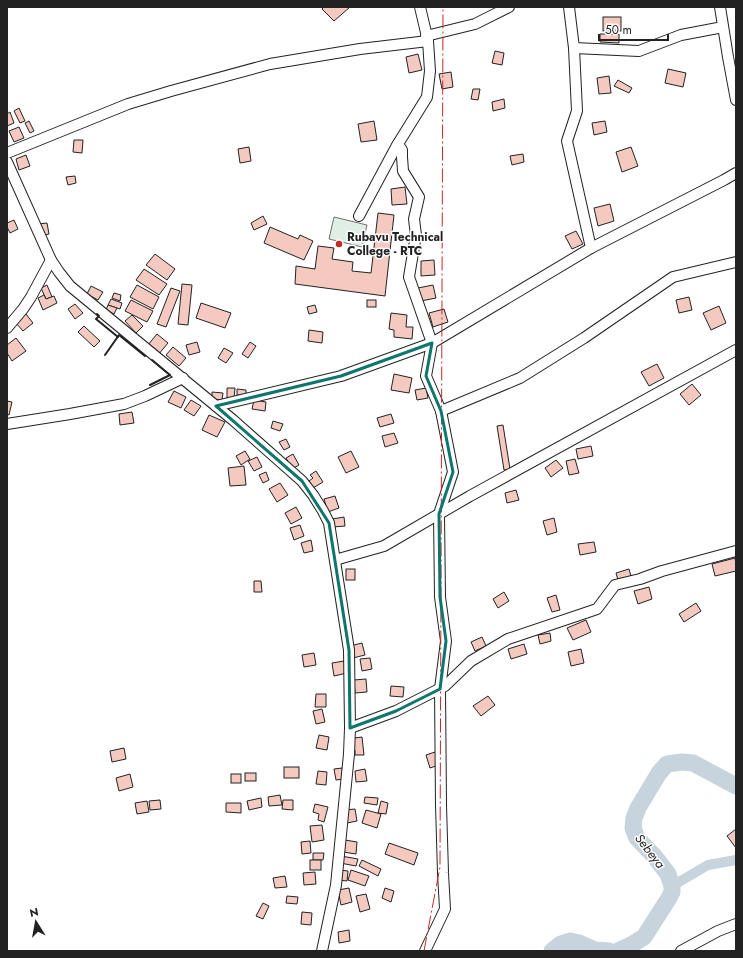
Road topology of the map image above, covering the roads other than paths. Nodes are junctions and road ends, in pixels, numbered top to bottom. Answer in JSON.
{"nodes":[{"id":1,"x":420,"y":7,"type":"edge"},
{"id":2,"x":509,"y":7,"type":"edge"},
{"id":3,"x":569,"y":7,"type":"edge"},
{"id":4,"x":720,"y":7,"type":"edge"},
{"id":5,"x":723,"y":27,"type":"junction"},
{"id":6,"x":427,"y":39,"type":"junction"},
{"id":7,"x":574,"y":48,"type":"junction"},
{"id":8,"x":736,"y":100,"type":"edge"},
{"id":9,"x":398,"y":144,"type":"junction"},
{"id":10,"x":7,"y":153,"type":"edge"},
{"id":11,"x":7,"y":162,"type":"edge"},
{"id":12,"x":736,"y":173,"type":"edge"},
{"id":13,"x":359,"y":216,"type":"dead end"},
{"id":14,"x":591,"y":248,"type":"junction"},
{"id":15,"x":51,"y":260,"type":"junction"},
{"id":16,"x":736,"y":262,"type":"edge"},
{"id":17,"x":7,"y":328,"type":"edge"},
{"id":18,"x":432,"y":343,"type":"junction"},
{"id":19,"x":736,"y":350,"type":"edge"},
{"id":20,"x":183,"y":378,"type":"junction"},
{"id":21,"x":216,"y":406,"type":"junction"},
{"id":22,"x":440,"y":411,"type":"junction"},
{"id":23,"x":7,"y":424,"type":"edge"},
{"id":24,"x":439,"y":514,"type":"junction"},
{"id":25,"x":736,"y":551,"type":"edge"},
{"id":26,"x":336,"y":560,"type":"junction"},
{"id":27,"x":440,"y":689,"type":"junction"},
{"id":28,"x":350,"y":728,"type":"junction"},
{"id":29,"x":736,"y":924,"type":"edge"},
{"id":30,"x":322,"y":951,"type":"edge"},
{"id":31,"x":425,"y":951,"type":"edge"},
{"id":32,"x":681,"y":951,"type":"edge"}],
"edges":[{"from":1,"to":6,"type":"street"},
{"from":2,"to":6,"type":"street"},
{"from":3,"to":7,"type":"street"},
{"from":4,"to":5,"type":"street"},
{"from":5,"to":7,"type":"street"},
{"from":5,"to":8,"type":"street"},
{"from":6,"to":9,"type":"street"},
{"from":6,"to":10,"type":"street"},
{"from":7,"to":14,"type":"street"},
{"from":9,"to":13,"type":"street"},
{"from":9,"to":18,"type":"street"},
{"from":11,"to":15,"type":"street"},
{"from":12,"to":14,"type":"street"},
{"from":14,"to":18,"type":"street"},
{"from":15,"to":17,"type":"street"},
{"from":15,"to":20,"type":"street"},
{"from":16,"to":22,"type":"street"},
{"from":18,"to":21,"type":"street"},
{"from":18,"to":22,"type":"street"},
{"from":19,"to":24,"type":"street"},
{"from":20,"to":21,"type":"street"},
{"from":20,"to":23,"type":"street"},
{"from":21,"to":26,"type":"street"},
{"from":22,"to":24,"type":"street"},
{"from":24,"to":26,"type":"street"},
{"from":24,"to":27,"type":"street"},
{"from":25,"to":27,"type":"street"},
{"from":26,"to":28,"type":"street"},
{"from":27,"to":28,"type":"street"},
{"from":27,"to":31,"type":"street"},
{"from":28,"to":30,"type":"street"},
{"from":29,"to":32,"type":"street"}]}
